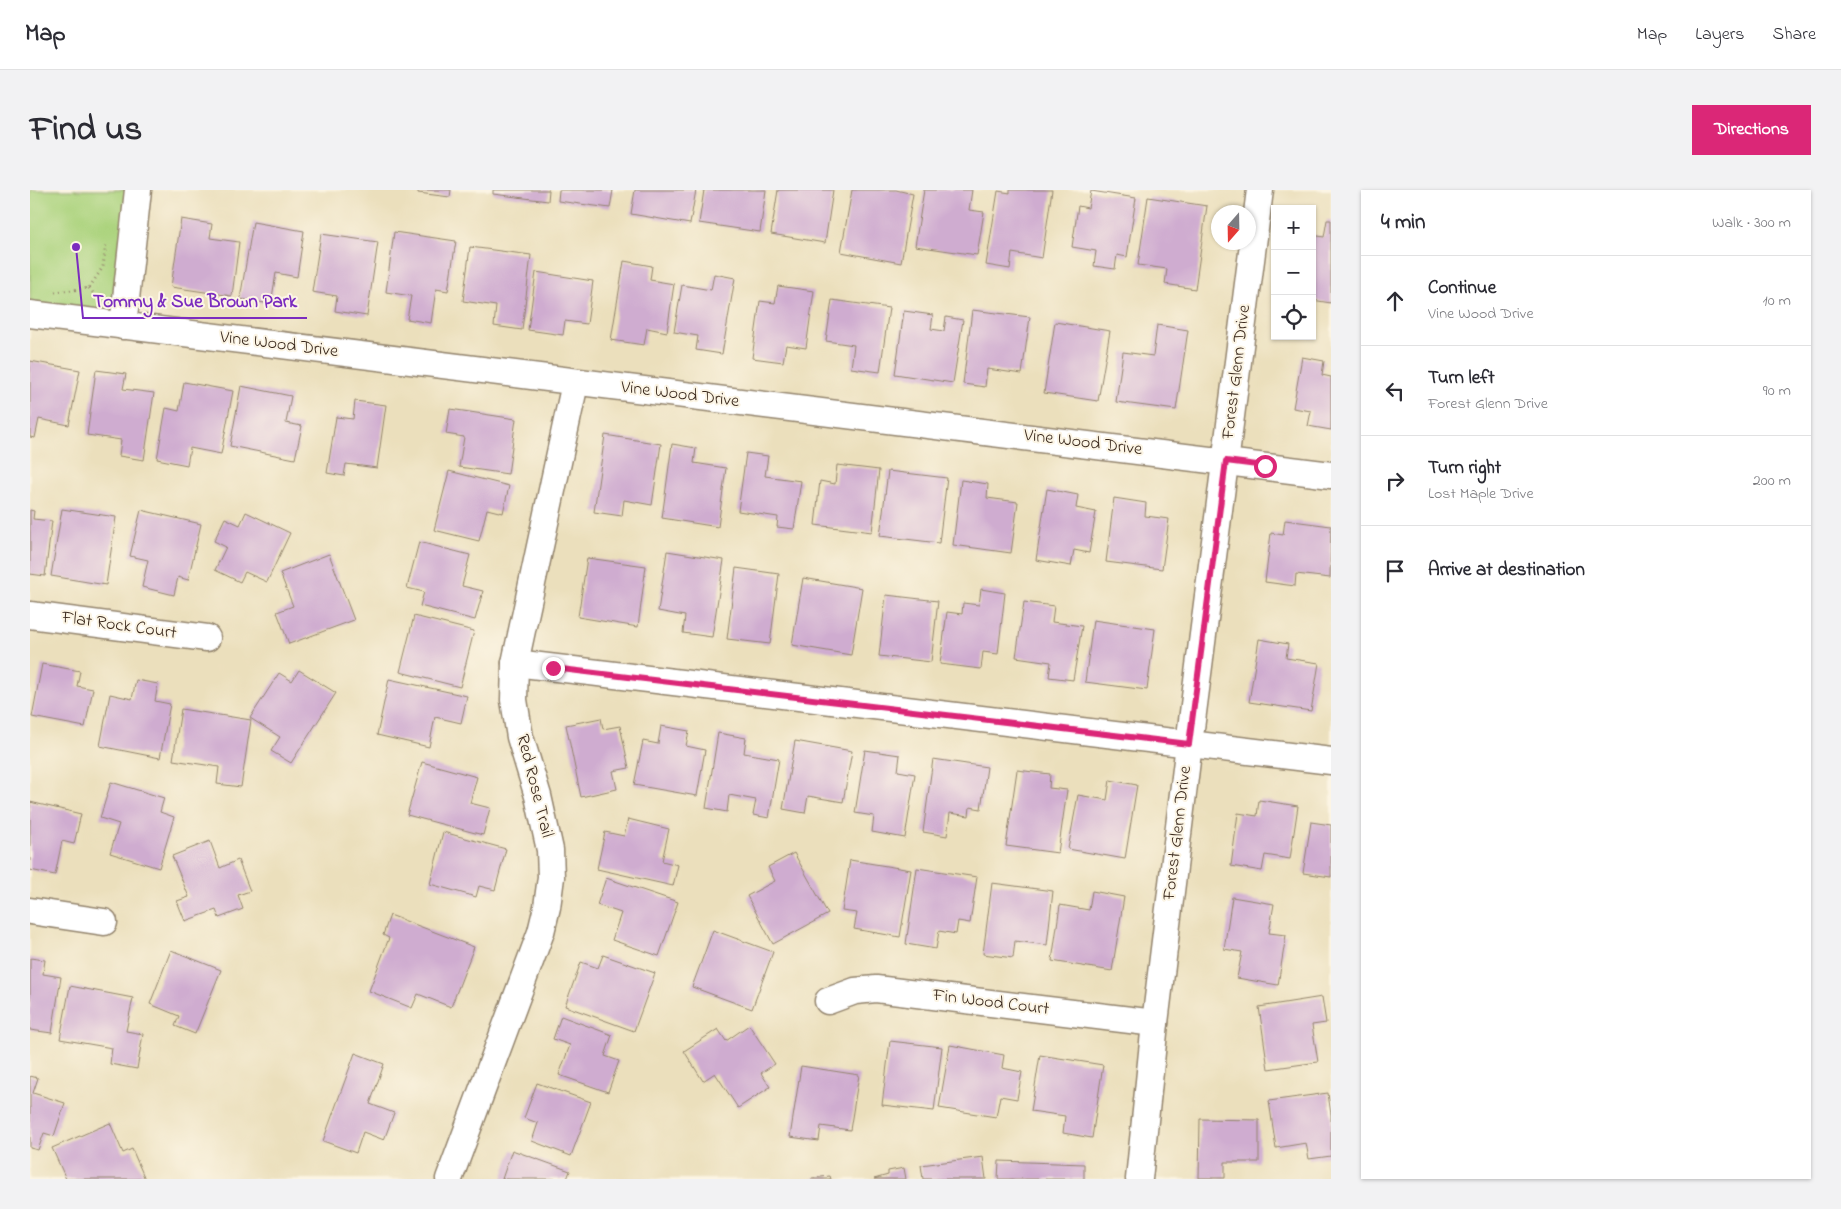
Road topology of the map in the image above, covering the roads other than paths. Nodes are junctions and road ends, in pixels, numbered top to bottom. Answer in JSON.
{"nodes":[{"id":1,"x":138,"y":190,"type":"edge"},
{"id":2,"x":1260,"y":190,"type":"edge"},
{"id":3,"x":30,"y":314,"type":"edge"},
{"id":4,"x":123,"y":326,"type":"junction"},
{"id":5,"x":575,"y":383,"type":"junction"},
{"id":6,"x":1226,"y":461,"type":"junction"},
{"id":7,"x":1331,"y":475,"type":"edge"},
{"id":8,"x":30,"y":614,"type":"edge"},
{"id":9,"x":207,"y":638,"type":"dead end"},
{"id":10,"x":514,"y":663,"type":"junction"},
{"id":11,"x":1189,"y":744,"type":"junction"},
{"id":12,"x":1331,"y":761,"type":"edge"},
{"id":13,"x":30,"y":912,"type":"edge"},
{"id":14,"x":104,"y":922,"type":"dead end"},
{"id":15,"x":828,"y":1001,"type":"dead end"},
{"id":16,"x":1155,"y":1023,"type":"junction"},
{"id":17,"x":449,"y":1179,"type":"edge"},
{"id":18,"x":1140,"y":1179,"type":"edge"}],
"edges":[{"from":1,"to":4,"type":"street"},
{"from":2,"to":6,"type":"street","name":"Forest Glenn Drive"},
{"from":3,"to":4,"type":"street","name":"Vine Wood Drive"},
{"from":4,"to":5,"type":"street","name":"Vine Wood Drive"},
{"from":5,"to":6,"type":"street","name":"Vine Wood Drive"},
{"from":5,"to":10,"type":"street","name":"Red Rose Trail"},
{"from":6,"to":7,"type":"street","name":"Vine Wood Drive"},
{"from":6,"to":11,"type":"street","name":"Forest Glenn Drive"},
{"from":8,"to":9,"type":"street","name":"Flat Rock Court"},
{"from":10,"to":11,"type":"street"},
{"from":10,"to":17,"type":"street","name":"Red Rose Trail"},
{"from":11,"to":12,"type":"street"},
{"from":11,"to":16,"type":"street","name":"Forest Glenn Drive"},
{"from":13,"to":14,"type":"street"},
{"from":15,"to":16,"type":"street","name":"Fin Wood Court"},
{"from":16,"to":18,"type":"street","name":"Forest Glenn Drive"}]}
